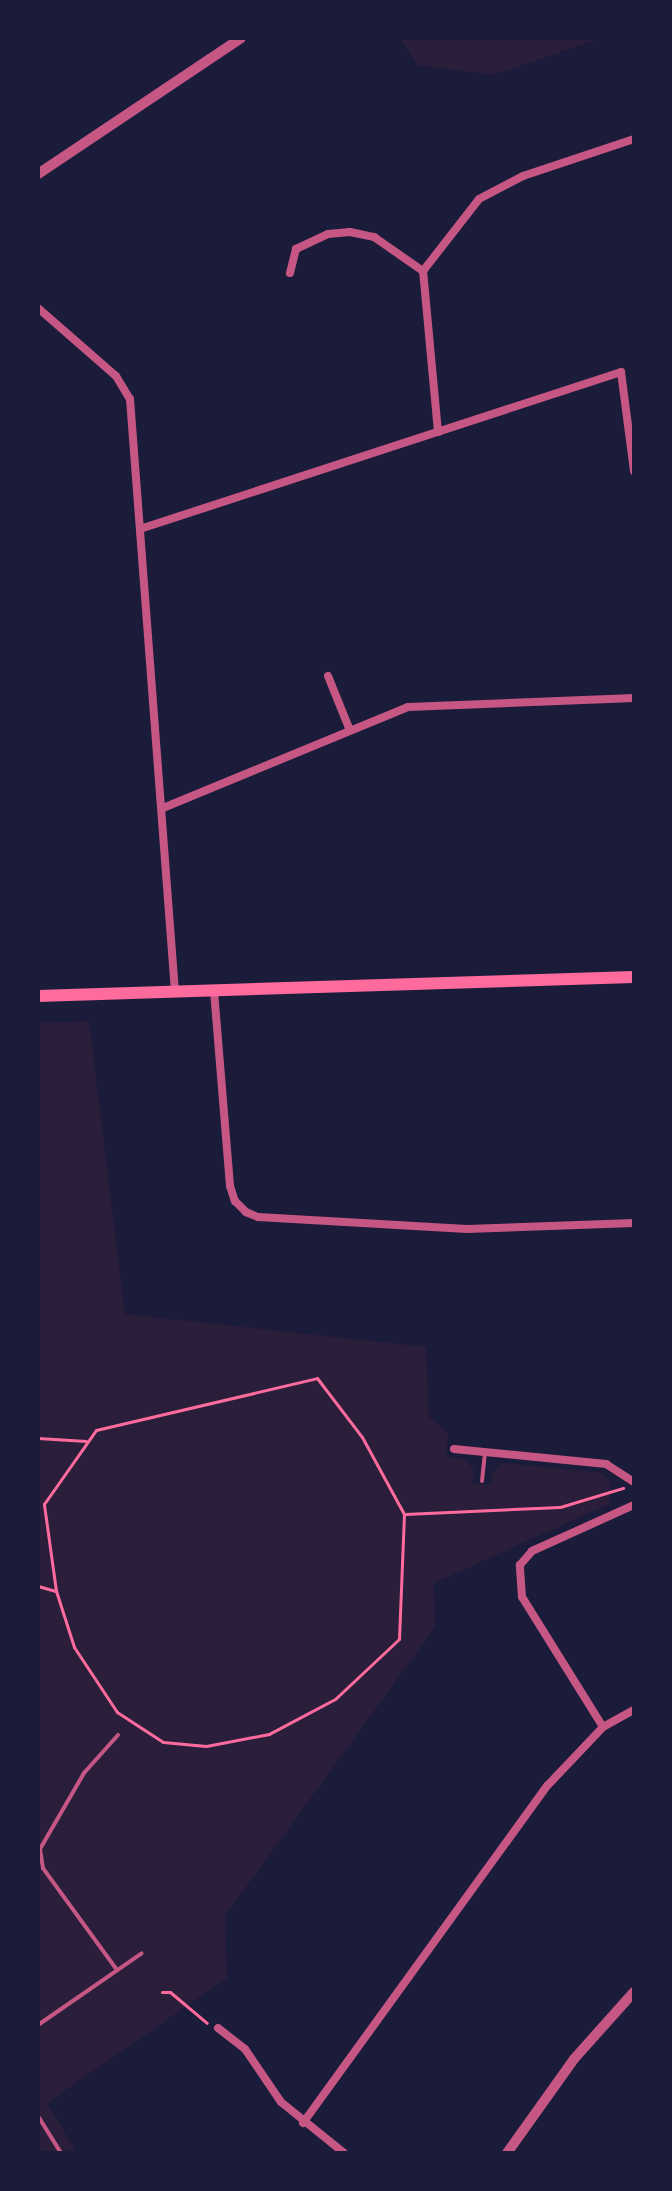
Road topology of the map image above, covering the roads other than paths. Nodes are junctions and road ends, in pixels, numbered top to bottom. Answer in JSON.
{"nodes":[{"id":1,"x":241,"y":38,"type":"edge"},
{"id":2,"x":634,"y":139,"type":"edge"},
{"id":3,"x":38,"y":174,"type":"edge"},
{"id":4,"x":423,"y":271,"type":"junction"},
{"id":5,"x":290,"y":273,"type":"dead end"},
{"id":6,"x":38,"y":308,"type":"edge"},
{"id":7,"x":438,"y":432,"type":"junction"},
{"id":8,"x":634,"y":471,"type":"edge"},
{"id":9,"x":143,"y":528,"type":"junction"},
{"id":10,"x":328,"y":676,"type":"dead end"},
{"id":11,"x":634,"y":698,"type":"edge"},
{"id":12,"x":349,"y":728,"type":"junction"},
{"id":13,"x":163,"y":808,"type":"junction"},
{"id":14,"x":634,"y":977,"type":"edge"},
{"id":15,"x":214,"y":991,"type":"junction"},
{"id":16,"x":175,"y":992,"type":"junction"},
{"id":17,"x":38,"y":996,"type":"edge"},
{"id":18,"x":634,"y":1223,"type":"edge"},
{"id":19,"x":454,"y":1449,"type":"dead end"},
{"id":20,"x":485,"y":1453,"type":"junction"},
{"id":21,"x":482,"y":1481,"type":"dead end"},
{"id":22,"x":634,"y":1484,"type":"edge"},
{"id":23,"x":634,"y":1505,"type":"edge"},
{"id":24,"x":634,"y":1710,"type":"edge"},
{"id":25,"x":603,"y":1727,"type":"junction"},
{"id":26,"x":118,"y":1735,"type":"dead end"},
{"id":27,"x":142,"y":1953,"type":"dead end"},
{"id":28,"x":117,"y":1970,"type":"junction"},
{"id":29,"x":634,"y":1992,"type":"edge"},
{"id":30,"x":38,"y":2025,"type":"edge"},
{"id":31,"x":218,"y":2028,"type":"road end"},
{"id":32,"x":38,"y":2116,"type":"edge"},
{"id":33,"x":303,"y":2123,"type":"junction"},
{"id":34,"x":61,"y":2153,"type":"edge"},
{"id":35,"x":344,"y":2153,"type":"edge"},
{"id":36,"x":507,"y":2153,"type":"edge"}],
"edges":[{"from":1,"to":3,"type":"street"},
{"from":2,"to":4,"type":"street"},
{"from":4,"to":5,"type":"street"},
{"from":4,"to":7,"type":"street"},
{"from":6,"to":9,"type":"street"},
{"from":7,"to":8,"type":"street"},
{"from":7,"to":9,"type":"street"},
{"from":9,"to":13,"type":"street"},
{"from":10,"to":12,"type":"street"},
{"from":11,"to":12,"type":"street"},
{"from":12,"to":13,"type":"street"},
{"from":13,"to":16,"type":"street"},
{"from":14,"to":15,"type":"main road"},
{"from":15,"to":16,"type":"main road"},
{"from":15,"to":18,"type":"street"},
{"from":16,"to":17,"type":"main road"},
{"from":19,"to":20,"type":"street"},
{"from":20,"to":21,"type":"lane"},
{"from":20,"to":22,"type":"street"},
{"from":23,"to":25,"type":"street"},
{"from":24,"to":25,"type":"street"},
{"from":25,"to":33,"type":"street"},
{"from":26,"to":28,"type":"lane"},
{"from":27,"to":28,"type":"lane"},
{"from":28,"to":30,"type":"lane"},
{"from":29,"to":36,"type":"street"},
{"from":31,"to":33,"type":"street"},
{"from":32,"to":34,"type":"lane"},
{"from":33,"to":35,"type":"street"}]}
